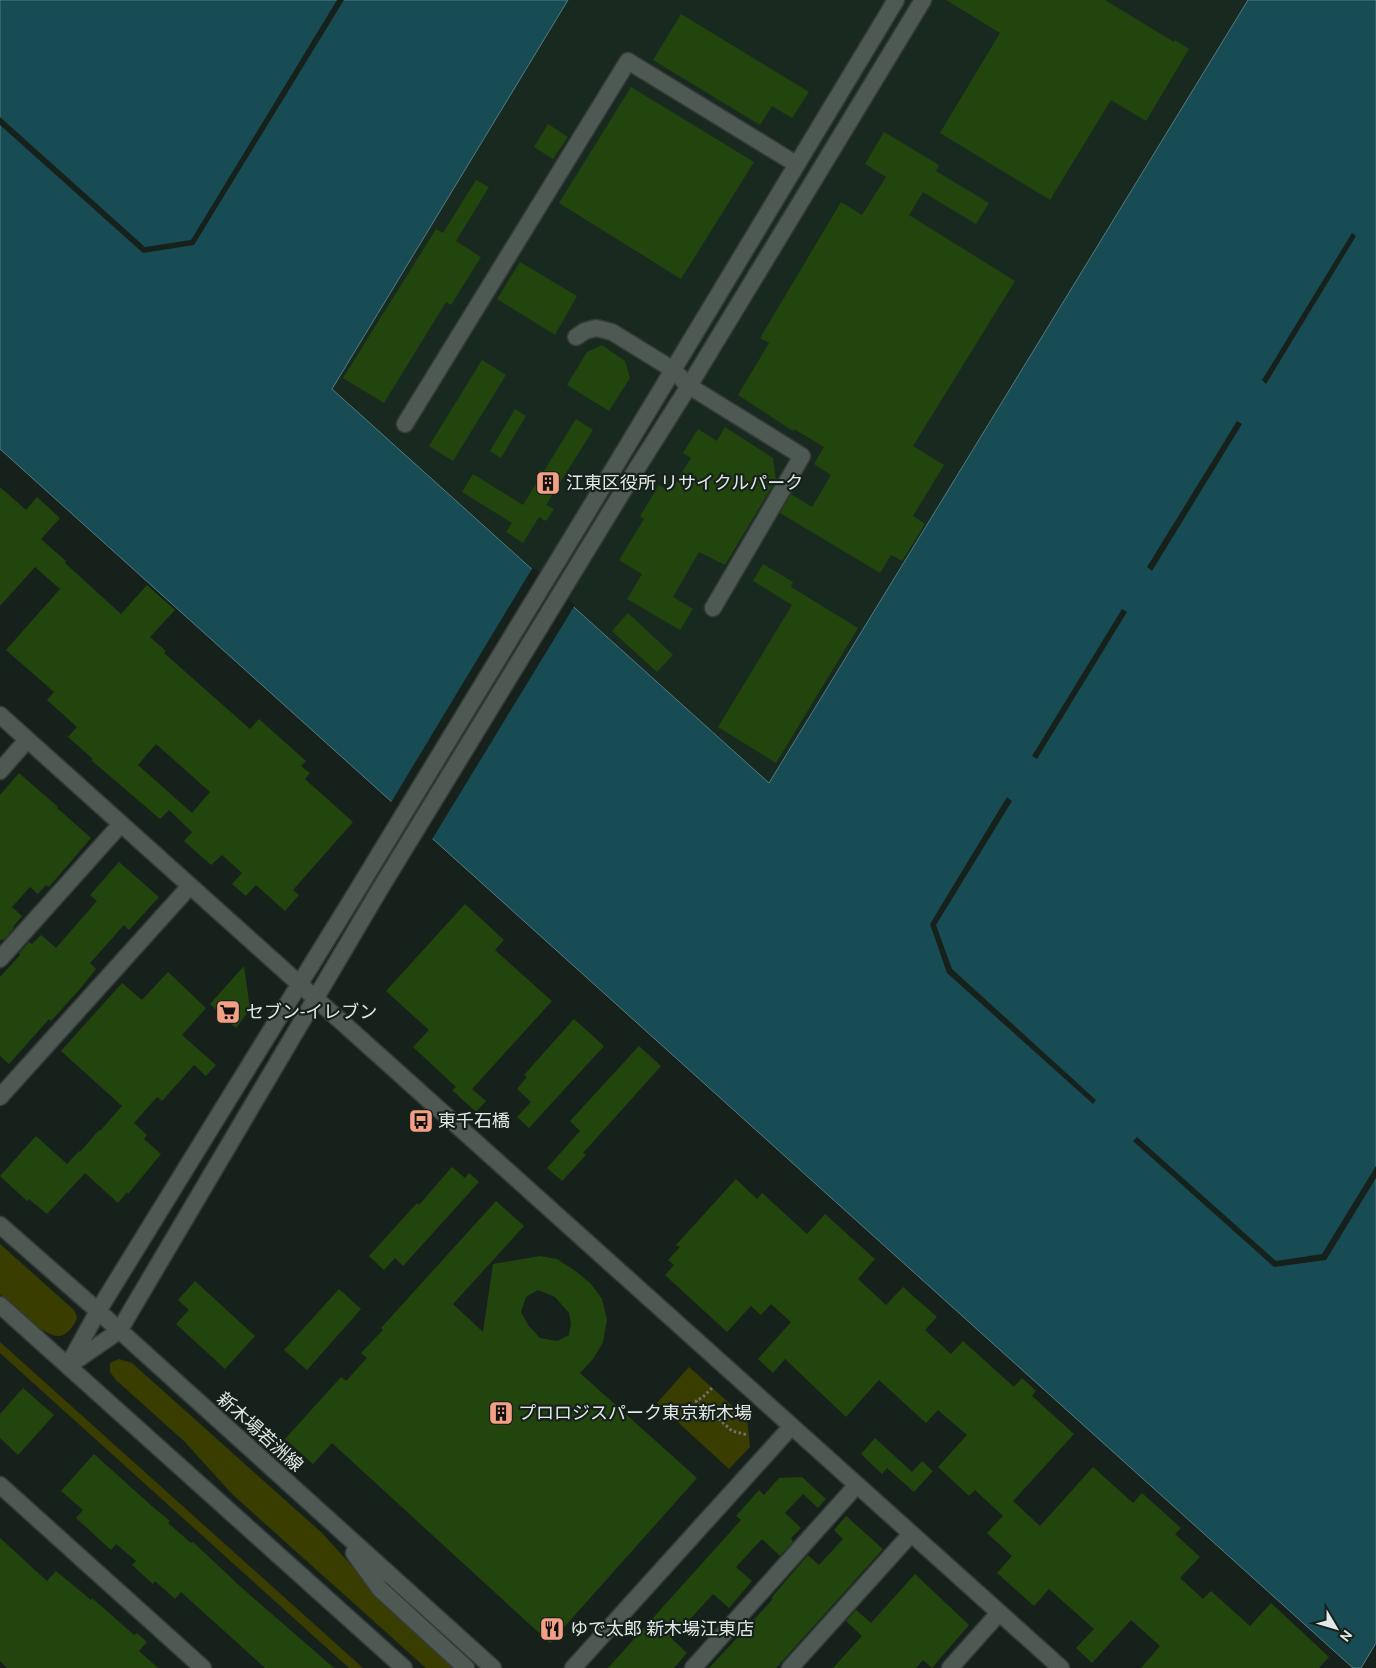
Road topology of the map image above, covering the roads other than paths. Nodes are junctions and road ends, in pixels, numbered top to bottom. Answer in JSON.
{"nodes":[{"id":1,"x":896,"y":0,"type":"edge"},
{"id":2,"x":923,"y":0,"type":"edge"},
{"id":3,"x":796,"y":164,"type":"junction"},
{"id":4,"x":576,"y":336,"type":"dead end"},
{"id":5,"x":672,"y":369,"type":"junction"},
{"id":6,"x":689,"y":386,"type":"junction"},
{"id":7,"x":405,"y":424,"type":"dead end"},
{"id":8,"x":713,"y":608,"type":"dead end"},
{"id":9,"x":0,"y":716,"type":"edge"},
{"id":10,"x":27,"y":740,"type":"junction"},
{"id":11,"x":0,"y":771,"type":"edge"},
{"id":12,"x":121,"y":824,"type":"junction"},
{"id":13,"x":190,"y":886,"type":"junction"},
{"id":14,"x":0,"y":959,"type":"edge"},
{"id":15,"x":300,"y":984,"type":"junction"},
{"id":16,"x":316,"y":999,"type":"junction"},
{"id":17,"x":0,"y":1096,"type":"edge"},
{"id":18,"x":0,"y":1225,"type":"edge"},
{"id":19,"x":0,"y":1305,"type":"edge"},
{"id":20,"x":98,"y":1311,"type":"junction"},
{"id":21,"x":119,"y":1331,"type":"junction"},
{"id":22,"x":68,"y":1366,"type":"junction"},
{"id":23,"x":791,"y":1427,"type":"junction"},
{"id":24,"x":0,"y":1485,"type":"edge"},
{"id":25,"x":856,"y":1486,"type":"junction"},
{"id":26,"x":337,"y":1528,"type":"junction"},
{"id":27,"x":910,"y":1534,"type":"junction"},
{"id":28,"x":1000,"y":1613,"type":"junction"},
{"id":29,"x":203,"y":1668,"type":"edge"},
{"id":30,"x":404,"y":1668,"type":"edge"},
{"id":31,"x":466,"y":1668,"type":"edge"},
{"id":32,"x":493,"y":1668,"type":"edge"},
{"id":33,"x":573,"y":1668,"type":"edge"},
{"id":34,"x":693,"y":1668,"type":"edge"},
{"id":35,"x":790,"y":1668,"type":"edge"},
{"id":36,"x":950,"y":1668,"type":"edge"},
{"id":37,"x":1061,"y":1668,"type":"edge"}],
"edges":[{"from":1,"to":3,"type":"street"},
{"from":2,"to":6,"type":"street"},
{"from":3,"to":5,"type":"street"},
{"from":3,"to":7,"type":"street"},
{"from":4,"to":5,"type":"street"},
{"from":5,"to":6,"type":"street"},
{"from":5,"to":15,"type":"street"},
{"from":6,"to":8,"type":"street"},
{"from":6,"to":16,"type":"street"},
{"from":9,"to":10,"type":"street"},
{"from":10,"to":11,"type":"street"},
{"from":10,"to":12,"type":"street"},
{"from":12,"to":13,"type":"street"},
{"from":12,"to":14,"type":"street"},
{"from":13,"to":15,"type":"street"},
{"from":13,"to":17,"type":"street"},
{"from":15,"to":16,"type":"street"},
{"from":15,"to":20,"type":"street"},
{"from":16,"to":21,"type":"street"},
{"from":16,"to":23,"type":"street"},
{"from":18,"to":20,"type":"street","name":"新木場若洲線"},
{"from":19,"to":22,"type":"street"},
{"from":20,"to":21,"type":"street","name":"新木場若洲線"},
{"from":20,"to":22,"type":"street"},
{"from":21,"to":22,"type":"street"},
{"from":21,"to":26,"type":"street","name":"新木場若洲線"},
{"from":22,"to":30,"type":"street"},
{"from":23,"to":25,"type":"street"},
{"from":23,"to":33,"type":"street"},
{"from":24,"to":29,"type":"street"},
{"from":25,"to":27,"type":"street"},
{"from":25,"to":34,"type":"street"},
{"from":26,"to":31,"type":"street"},
{"from":26,"to":32,"type":"street","name":"新木場若洲線"},
{"from":27,"to":28,"type":"street"},
{"from":27,"to":35,"type":"street"},
{"from":28,"to":36,"type":"street"},
{"from":28,"to":37,"type":"street"}]}
